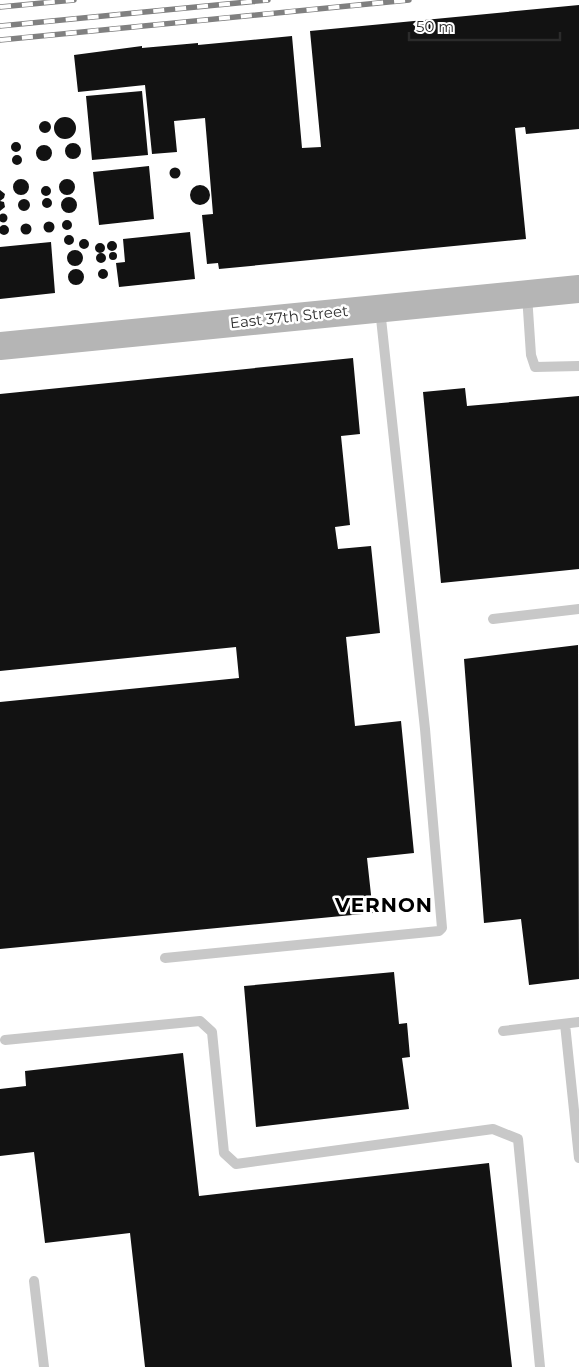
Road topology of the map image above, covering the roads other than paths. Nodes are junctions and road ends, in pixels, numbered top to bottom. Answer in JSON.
{"nodes":[{"id":1,"x":579,"y":289,"type":"edge"},
{"id":2,"x":527,"y":294,"type":"junction"},
{"id":3,"x":380,"y":308,"type":"junction"},
{"id":4,"x":0,"y":346,"type":"edge"},
{"id":5,"x":579,"y":366,"type":"edge"},
{"id":6,"x":579,"y":609,"type":"edge"},
{"id":7,"x":493,"y":619,"type":"dead end"},
{"id":8,"x":165,"y":958,"type":"dead end"},
{"id":9,"x":579,"y":1022,"type":"edge"},
{"id":10,"x":566,"y":1024,"type":"junction"},
{"id":11,"x":503,"y":1031,"type":"dead end"},
{"id":12,"x":5,"y":1040,"type":"dead end"},
{"id":13,"x":579,"y":1158,"type":"edge"},
{"id":14,"x":34,"y":1281,"type":"dead end"},
{"id":15,"x":44,"y":1367,"type":"edge"},
{"id":16,"x":540,"y":1367,"type":"edge"}],
"edges":[{"from":1,"to":2,"type":"main road","name":"East 37th Street"},
{"from":2,"to":3,"type":"main road","name":"East 37th Street"},
{"from":2,"to":5,"type":"lane"},
{"from":3,"to":4,"type":"main road","name":"East 37th Street"},
{"from":3,"to":8,"type":"lane"},
{"from":6,"to":7,"type":"lane"},
{"from":9,"to":10,"type":"lane"},
{"from":10,"to":11,"type":"lane"},
{"from":10,"to":13,"type":"lane"},
{"from":12,"to":16,"type":"lane"},
{"from":14,"to":15,"type":"lane"}]}
